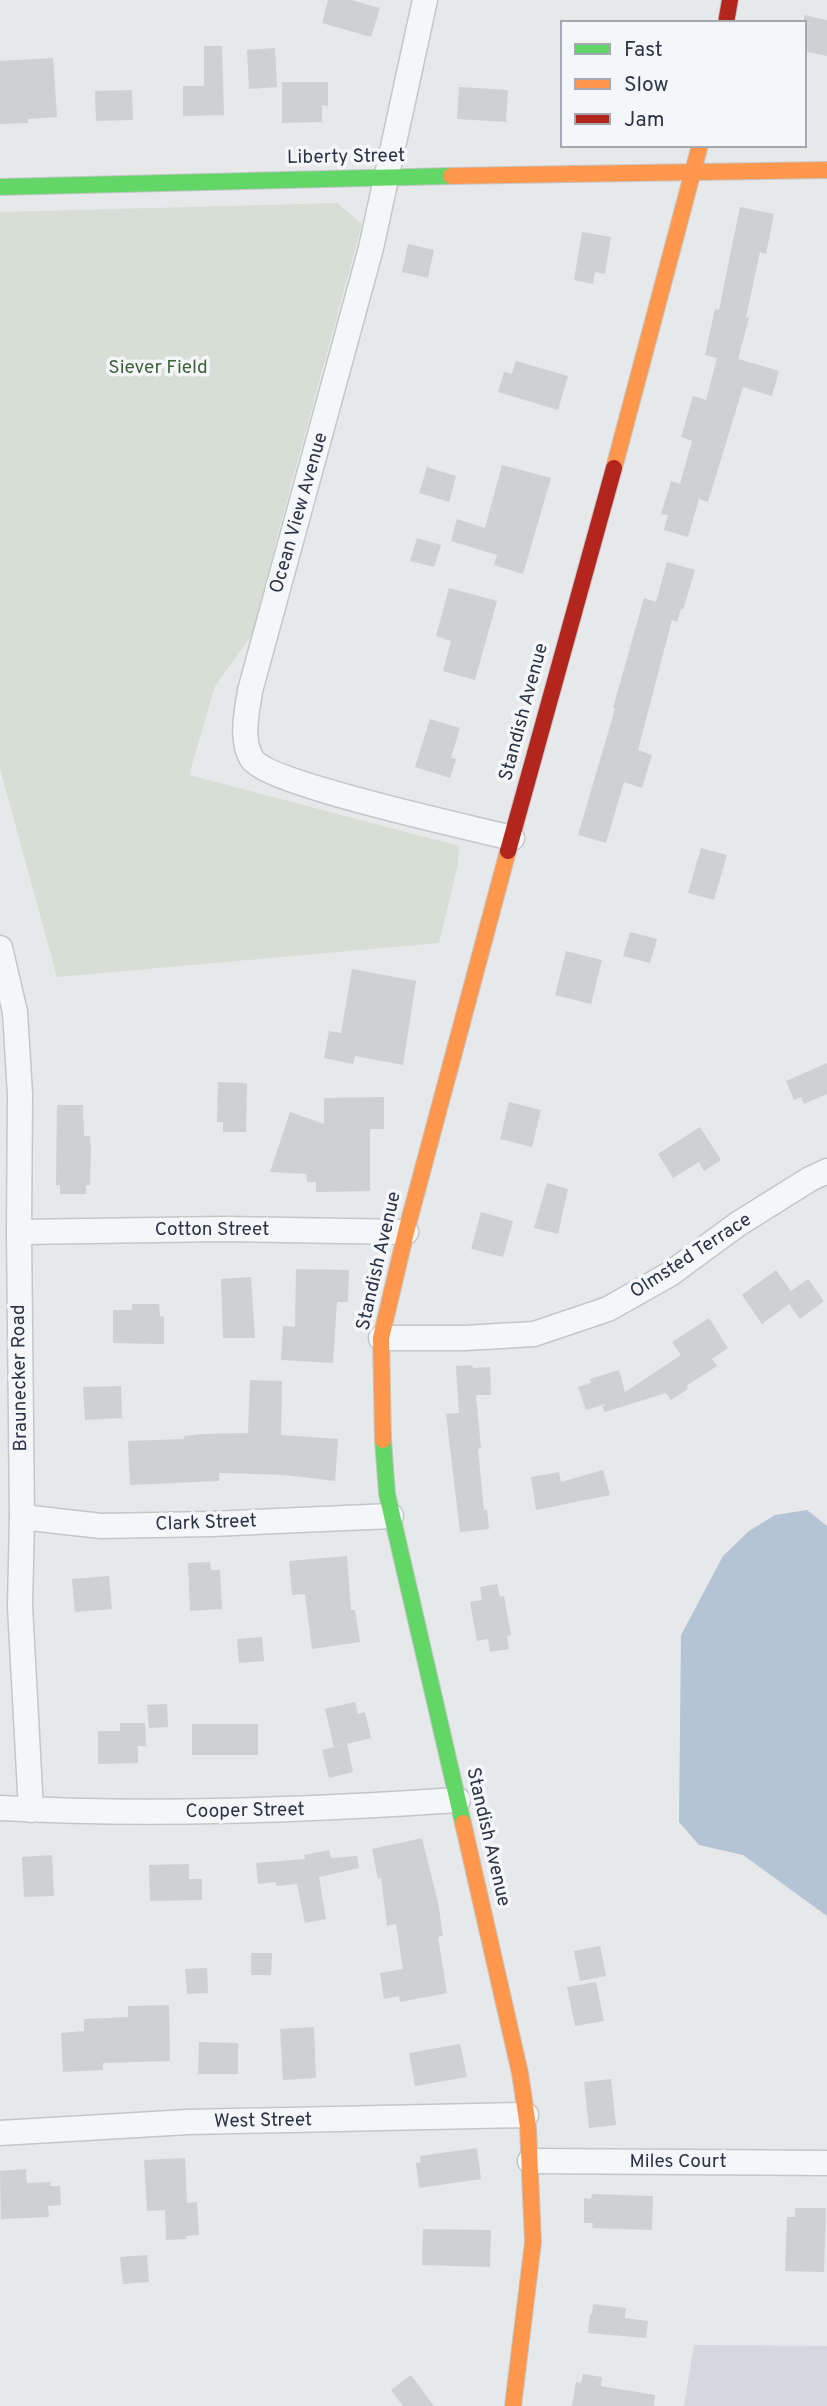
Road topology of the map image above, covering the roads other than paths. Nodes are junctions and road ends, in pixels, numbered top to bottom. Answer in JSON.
{"nodes":[{"id":1,"x":425,"y":0,"type":"edge"},
{"id":2,"x":730,"y":0,"type":"edge"},
{"id":3,"x":726,"y":21,"type":"edge"},
{"id":4,"x":700,"y":147,"type":"edge"},
{"id":5,"x":827,"y":170,"type":"edge"},
{"id":6,"x":694,"y":172,"type":"junction"},
{"id":7,"x":385,"y":177,"type":"junction"},
{"id":8,"x":0,"y":187,"type":"edge"},
{"id":9,"x":512,"y":838,"type":"junction"},
{"id":10,"x":0,"y":948,"type":"edge"},
{"id":11,"x":827,"y":1171,"type":"edge"},
{"id":12,"x":19,"y":1232,"type":"junction"},
{"id":13,"x":406,"y":1232,"type":"junction"},
{"id":14,"x":382,"y":1338,"type":"junction"},
{"id":15,"x":391,"y":1516,"type":"junction"},
{"id":16,"x":22,"y":1517,"type":"junction"},
{"id":17,"x":458,"y":1800,"type":"junction"},
{"id":18,"x":0,"y":1808,"type":"edge"},
{"id":19,"x":31,"y":1810,"type":"junction"},
{"id":20,"x":526,"y":2115,"type":"junction"},
{"id":21,"x":0,"y":2133,"type":"edge"},
{"id":22,"x":530,"y":2161,"type":"junction"},
{"id":23,"x":827,"y":2163,"type":"edge"},
{"id":24,"x":513,"y":2406,"type":"edge"}],
"edges":[{"from":1,"to":7,"type":"street","name":"Ocean View Avenue"},
{"from":2,"to":3,"type":"street"},
{"from":4,"to":6,"type":"street","name":"Standish Avenue"},
{"from":5,"to":6,"type":"street","name":"Liberty Street"},
{"from":6,"to":7,"type":"street","name":"Liberty Street"},
{"from":6,"to":9,"type":"street","name":"Standish Avenue"},
{"from":7,"to":8,"type":"street","name":"Liberty Street"},
{"from":7,"to":9,"type":"street","name":"Ocean View Avenue"},
{"from":9,"to":13,"type":"street","name":"Standish Avenue"},
{"from":10,"to":12,"type":"street","name":"Braunecker Road"},
{"from":11,"to":14,"type":"street","name":"Olmsted Terrace"},
{"from":12,"to":13,"type":"street","name":"Cotton Street"},
{"from":12,"to":16,"type":"street","name":"Braunecker Road"},
{"from":13,"to":14,"type":"street","name":"Standish Avenue"},
{"from":14,"to":15,"type":"street","name":"Standish Avenue"},
{"from":15,"to":16,"type":"street","name":"Clark Street"},
{"from":15,"to":17,"type":"street","name":"Standish Avenue"},
{"from":16,"to":19,"type":"street","name":"Braunecker Road"},
{"from":17,"to":19,"type":"street","name":"Cooper Street"},
{"from":17,"to":20,"type":"street","name":"Standish Avenue"},
{"from":18,"to":19,"type":"street","name":"Cooper Street"},
{"from":20,"to":21,"type":"street","name":"West Street"},
{"from":20,"to":22,"type":"street","name":"Standish Avenue"},
{"from":22,"to":23,"type":"street","name":"Miles Court"},
{"from":22,"to":24,"type":"street","name":"Standish Avenue"}]}
